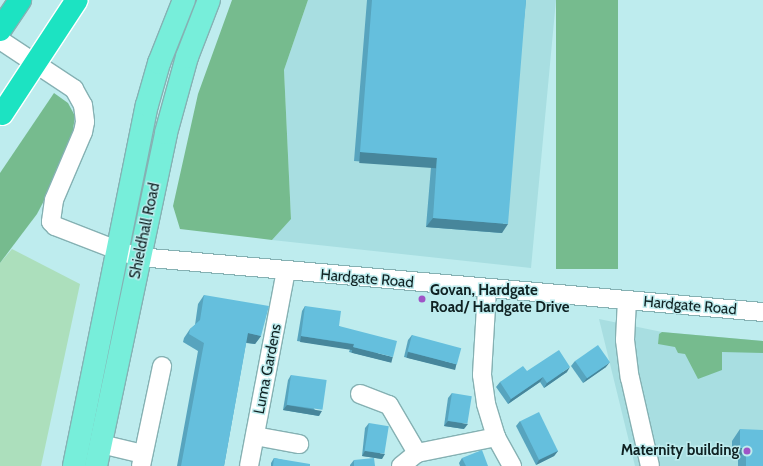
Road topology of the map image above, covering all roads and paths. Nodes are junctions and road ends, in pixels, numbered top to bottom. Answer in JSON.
{"nodes":[{"id":1,"x":20,"y":0,"type":"edge"},
{"id":2,"x":77,"y":0,"type":"edge"},
{"id":3,"x":184,"y":0,"type":"edge"},
{"id":4,"x":209,"y":0,"type":"edge"},
{"id":5,"x":0,"y":30,"type":"edge"},
{"id":6,"x":0,"y":40,"type":"edge"},
{"id":7,"x":1,"y":116,"type":"edge"},
{"id":8,"x":117,"y":250,"type":"junction"},
{"id":9,"x":139,"y":257,"type":"junction"},
{"id":10,"x":286,"y":271,"type":"junction"},
{"id":11,"x":487,"y":290,"type":"junction"},
{"id":12,"x":627,"y":300,"type":"junction"},
{"id":13,"x":763,"y":312,"type":"edge"},
{"id":14,"x":162,"y":366,"type":"dead end"},
{"id":15,"x":360,"y":394,"type":"dead end"},
{"id":16,"x":255,"y":436,"type":"junction"},
{"id":17,"x":496,"y":437,"type":"junction"},
{"id":18,"x":101,"y":444,"type":"junction"},
{"id":19,"x":299,"y":444,"type":"dead end"},
{"id":20,"x":417,"y":453,"type":"junction"},
{"id":21,"x":142,"y":460,"type":"edge"},
{"id":22,"x":74,"y":466,"type":"edge"},
{"id":23,"x":96,"y":466,"type":"edge"},
{"id":24,"x":249,"y":466,"type":"edge"},
{"id":25,"x":401,"y":466,"type":"edge"},
{"id":26,"x":512,"y":466,"type":"edge"},
{"id":27,"x":650,"y":466,"type":"edge"}],
"edges":[{"from":1,"to":5,"type":"highway"},
{"from":2,"to":7,"type":"highway","bridge":true},
{"from":3,"to":8,"type":"main road","name":"Shieldhall Road"},
{"from":4,"to":9,"type":"main road","name":"Shieldhall Road"},
{"from":6,"to":8,"type":"street","name":"Hardgate Road"},
{"from":8,"to":9,"type":"street","name":"Hardgate Road"},
{"from":8,"to":22,"type":"main road","name":"Shieldhall Road"},
{"from":9,"to":10,"type":"street","name":"Hardgate Road"},
{"from":9,"to":18,"type":"main road","name":"Shieldhall Road"},
{"from":10,"to":11,"type":"street","name":"Hardgate Road"},
{"from":10,"to":16,"type":"street","name":"Luma Gardens"},
{"from":11,"to":12,"type":"street","name":"Hardgate Road"},
{"from":11,"to":17,"type":"street"},
{"from":12,"to":13,"type":"street","name":"Hardgate Road"},
{"from":12,"to":27,"type":"street"},
{"from":14,"to":21,"type":"street"},
{"from":15,"to":20,"type":"street"},
{"from":16,"to":19,"type":"street"},
{"from":16,"to":24,"type":"street","name":"Luma Gardens"},
{"from":17,"to":20,"type":"street"},
{"from":17,"to":26,"type":"street"},
{"from":18,"to":21,"type":"street"},
{"from":18,"to":23,"type":"main road","name":"Shieldhall Road"},
{"from":20,"to":25,"type":"street"}]}
